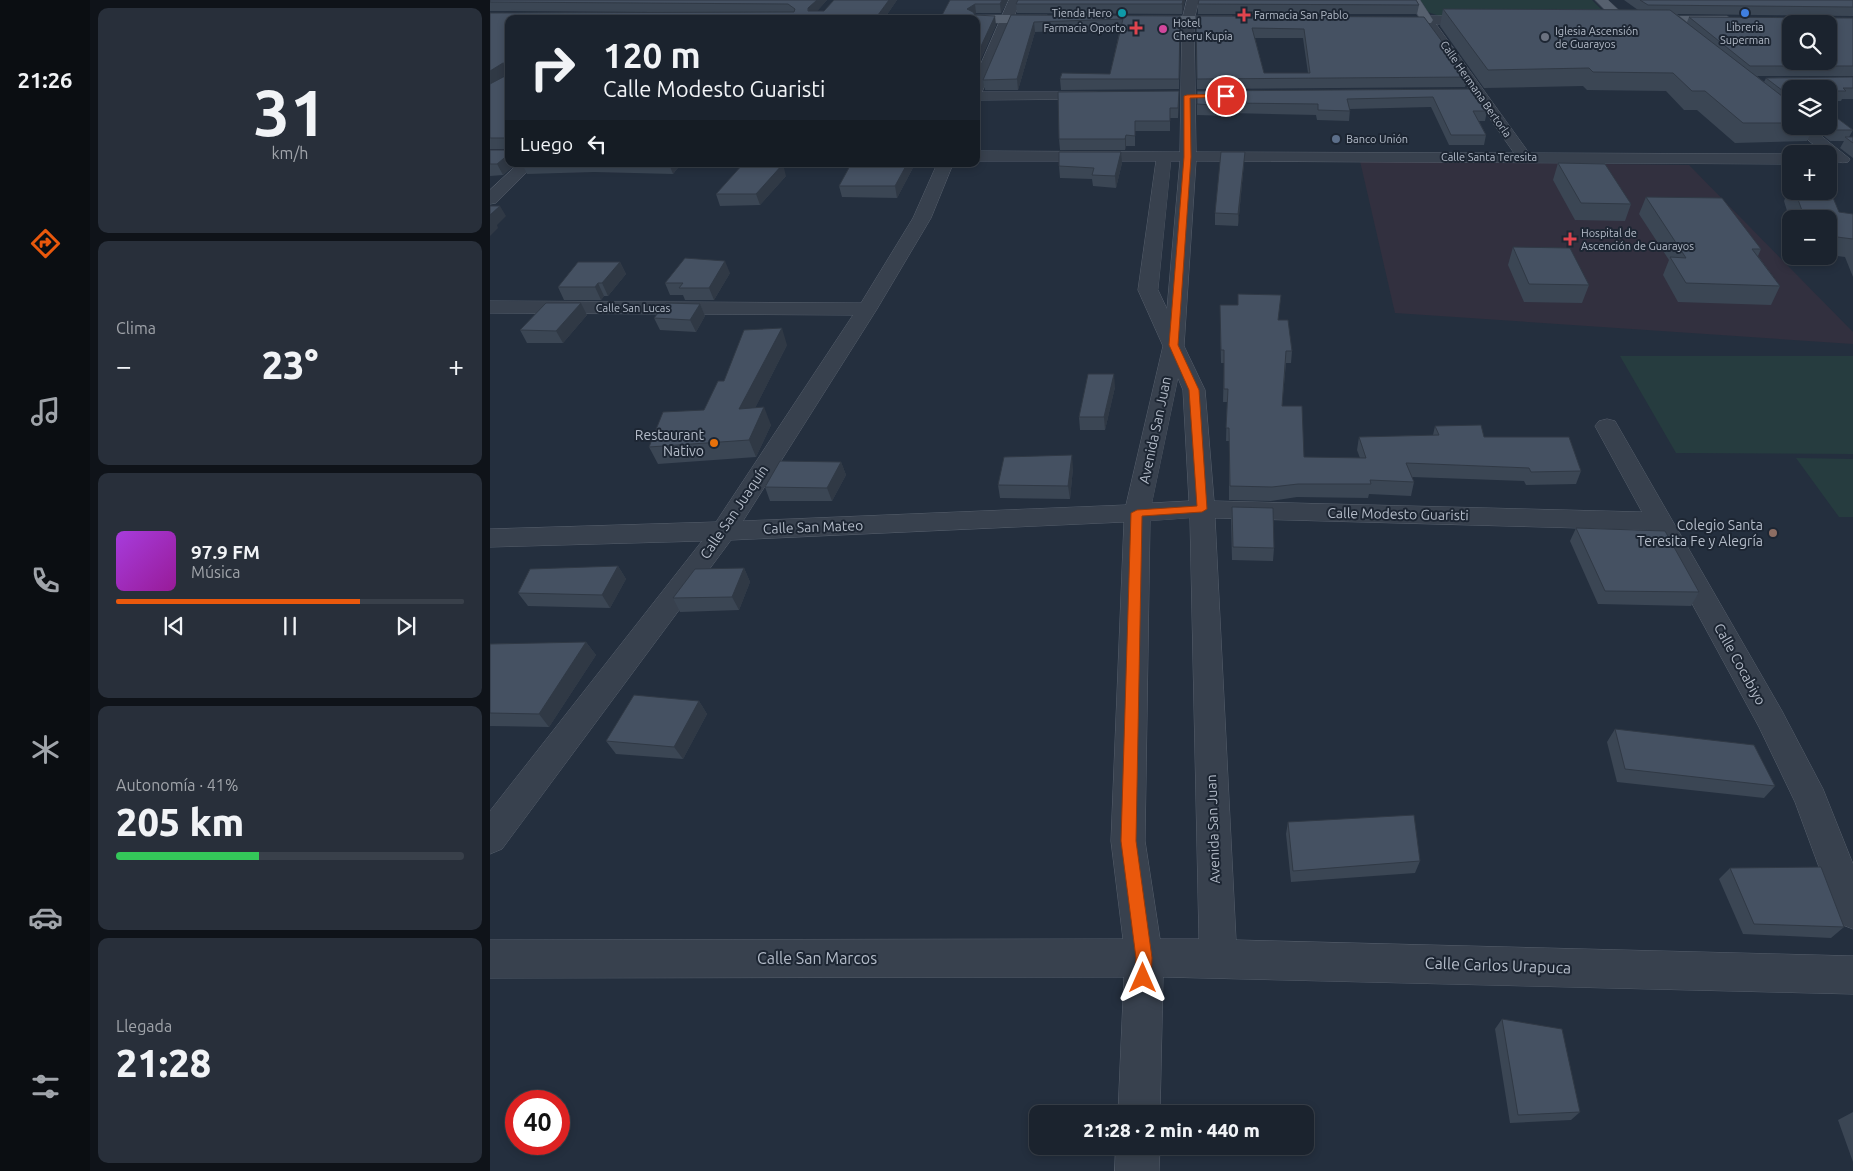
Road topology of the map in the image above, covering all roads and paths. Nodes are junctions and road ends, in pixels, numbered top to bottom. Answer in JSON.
{"nodes":[{"id":1,"x":1015,"y":0,"type":"edge"},
{"id":2,"x":1193,"y":0,"type":"edge"},
{"id":3,"x":1414,"y":0,"type":"edge"},
{"id":4,"x":1601,"y":0,"type":"edge"},
{"id":5,"x":1798,"y":0,"type":"edge"},
{"id":6,"x":1823,"y":15,"type":"edge"},
{"id":7,"x":980,"y":19,"type":"edge"},
{"id":8,"x":1007,"y":19,"type":"junction"},
{"id":9,"x":1055,"y":20,"type":"edge"},
{"id":10,"x":1131,"y":20,"type":"edge"},
{"id":11,"x":1188,"y":20,"type":"junction"},
{"id":12,"x":1248,"y":20,"type":"edge"},
{"id":13,"x":1422,"y":20,"type":"junction"},
{"id":14,"x":1494,"y":20,"type":"edge"},
{"id":15,"x":1607,"y":20,"type":"edge"},
{"id":16,"x":1622,"y":20,"type":"junction"},
{"id":17,"x":1668,"y":20,"type":"junction"},
{"id":18,"x":1738,"y":20,"type":"edge"},
{"id":19,"x":1837,"y":20,"type":"edge"},
{"id":20,"x":1853,"y":20,"type":"edge"},
{"id":21,"x":1837,"y":26,"type":"edge"},
{"id":22,"x":1683,"y":32,"type":"edge"},
{"id":23,"x":1853,"y":36,"type":"edge"},
{"id":24,"x":980,"y":82,"type":"edge"},
{"id":25,"x":1480,"y":93,"type":"junction"},
{"id":26,"x":1460,"y":94,"type":"edge"},
{"id":27,"x":980,"y":96,"type":"edge"},
{"id":28,"x":1110,"y":96,"type":"edge"},
{"id":29,"x":1182,"y":96,"type":"junction"},
{"id":30,"x":1206,"y":96,"type":"edge"},
{"id":31,"x":1810,"y":135,"type":"edge"},
{"id":32,"x":980,"y":156,"type":"edge"},
{"id":33,"x":1164,"y":157,"type":"junction"},
{"id":34,"x":1188,"y":157,"type":"junction"},
{"id":35,"x":1524,"y":158,"type":"junction"},
{"id":36,"x":1782,"y":159,"type":"edge"},
{"id":37,"x":1841,"y":159,"type":"edge"},
{"id":38,"x":524,"y":167,"type":"edge"},
{"id":39,"x":944,"y":167,"type":"edge"},
{"id":40,"x":490,"y":199,"type":"edge"},
{"id":41,"x":490,"y":307,"type":"edge"},
{"id":42,"x":867,"y":309,"type":"junction"},
{"id":43,"x":1174,"y":345,"type":"junction"},
{"id":44,"x":1607,"y":426,"type":"dead end"},
{"id":45,"x":1202,"y":509,"type":"junction"},
{"id":46,"x":1137,"y":513,"type":"junction"},
{"id":47,"x":1660,"y":521,"type":"junction"},
{"id":48,"x":724,"y":531,"type":"junction"},
{"id":49,"x":490,"y":538,"type":"edge"},
{"id":50,"x":490,"y":838,"type":"edge"},
{"id":51,"x":1853,"y":911,"type":"edge"},
{"id":52,"x":1144,"y":958,"type":"junction"},
{"id":53,"x":1218,"y":958,"type":"junction"},
{"id":54,"x":490,"y":959,"type":"edge"},
{"id":55,"x":1853,"y":975,"type":"edge"},
{"id":56,"x":1139,"y":1105,"type":"edge"},
{"id":57,"x":1138,"y":1155,"type":"edge"},
{"id":58,"x":1137,"y":1171,"type":"edge"}],
"edges":[{"from":1,"to":8,"type":"street"},
{"from":2,"to":11,"type":"street","name":"Avenida San Juan"},
{"from":3,"to":13,"type":"main road"},
{"from":4,"to":16,"type":"main road"},
{"from":5,"to":6,"type":"main road"},
{"from":7,"to":8,"type":"main road"},
{"from":8,"to":9,"type":"main road"},
{"from":8,"to":24,"type":"street"},
{"from":10,"to":11,"type":"main road"},
{"from":11,"to":12,"type":"main road"},
{"from":11,"to":29,"type":"street","name":"Avenida San Juan"},
{"from":13,"to":14,"type":"street"},
{"from":13,"to":25,"type":"street","name":"Calle Hermana Bertorla"},
{"from":15,"to":16,"type":"street"},
{"from":16,"to":17,"type":"main road"},
{"from":17,"to":18,"type":"main road"},
{"from":17,"to":22,"type":"street"},
{"from":19,"to":20,"type":"main road"},
{"from":21,"to":23,"type":"main road"},
{"from":25,"to":26,"type":"street"},
{"from":25,"to":35,"type":"street","name":"Calle Hermana Bertorla"},
{"from":27,"to":28,"type":"street"},
{"from":29,"to":30,"type":"street"},
{"from":29,"to":34,"type":"street","name":"Avenida San Juan"},
{"from":31,"to":37,"type":"street"},
{"from":32,"to":33,"type":"street","name":"Calle Santa Teresita"},
{"from":33,"to":34,"type":"street","name":"Calle Santa Teresita"},
{"from":33,"to":43,"type":"street","name":"Avenida San Juan"},
{"from":34,"to":35,"type":"street","name":"Calle Santa Teresita"},
{"from":34,"to":43,"type":"street","name":"Avenida San Juan"},
{"from":35,"to":36,"type":"street","name":"Calle Santa Teresita"},
{"from":38,"to":40,"type":"street"},
{"from":39,"to":42,"type":"street","name":"Calle San Juaquín"},
{"from":41,"to":42,"type":"street","name":"Calle San Lucas"},
{"from":42,"to":48,"type":"street","name":"Calle San Juaquín"},
{"from":43,"to":45,"type":"street","name":"Avenida San Juan"},
{"from":43,"to":46,"type":"street","name":"Avenida San Juan"},
{"from":44,"to":47,"type":"street","name":"Calle Cocabiyo"},
{"from":45,"to":46,"type":"street","name":"Calle Modesto Guaristi"},
{"from":45,"to":47,"type":"street","name":"Calle Modesto Guaristi"},
{"from":45,"to":53,"type":"street","name":"Avenida San Juan"},
{"from":46,"to":48,"type":"street","name":"Calle San Mateo"},
{"from":46,"to":52,"type":"street","name":"Avenida San Juan"},
{"from":47,"to":51,"type":"street","name":"Calle Cocabiyo"},
{"from":48,"to":49,"type":"street","name":"Calle San Mateo"},
{"from":48,"to":50,"type":"street","name":"Calle San Juaquín"},
{"from":52,"to":53,"type":"street","name":"Calle Carlos Urapuca"},
{"from":52,"to":54,"type":"street","name":"Calle San Marcos"},
{"from":52,"to":56,"type":"street","name":"Avenida San Juan"},
{"from":53,"to":55,"type":"street","name":"Calle Carlos Urapuca"},
{"from":57,"to":58,"type":"street"}]}
